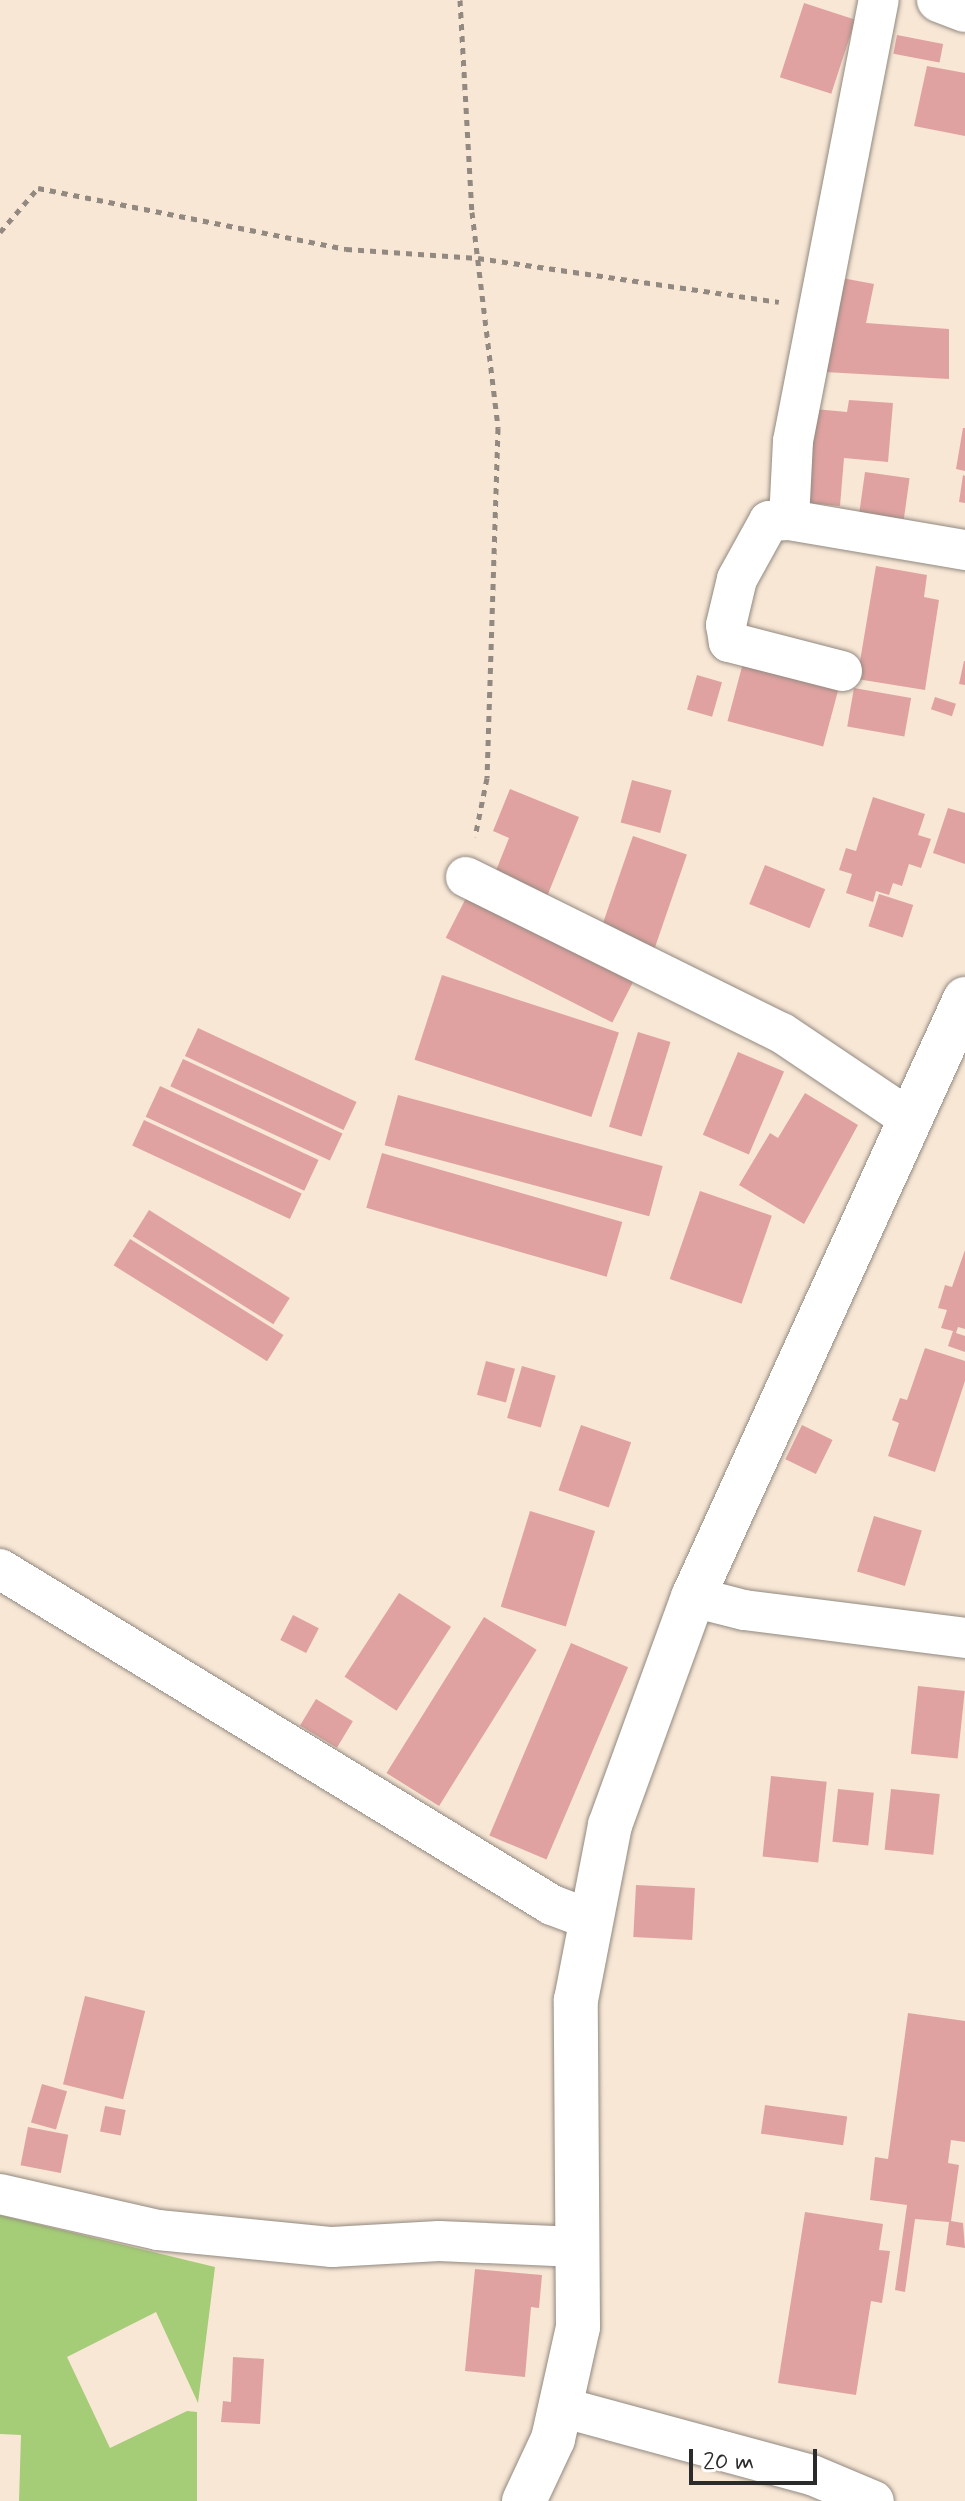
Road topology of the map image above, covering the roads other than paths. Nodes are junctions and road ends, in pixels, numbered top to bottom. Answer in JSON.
{"nodes":[{"id":1,"x":879,"y":0,"type":"edge"},
{"id":2,"x":939,"y":0,"type":"edge"},
{"id":3,"x":965,"y":10,"type":"edge"},
{"id":4,"x":789,"y":520,"type":"junction"},
{"id":5,"x":965,"y":550,"type":"edge"},
{"id":6,"x":842,"y":671,"type":"dead end"},
{"id":7,"x":466,"y":877,"type":"road end"},
{"id":8,"x":965,"y":999,"type":"edge"},
{"id":9,"x":910,"y":1119,"type":"junction"},
{"id":10,"x":0,"y":1569,"type":"edge"},
{"id":11,"x":693,"y":1597,"type":"junction"},
{"id":12,"x":965,"y":1638,"type":"edge"},
{"id":13,"x":592,"y":1920,"type":"junction"},
{"id":14,"x":0,"y":2194,"type":"edge"},
{"id":15,"x":577,"y":2247,"type":"junction"},
{"id":16,"x":561,"y":2407,"type":"junction"},
{"id":17,"x":524,"y":2501,"type":"edge"},
{"id":18,"x":874,"y":2501,"type":"edge"}],
"edges":[{"from":1,"to":4,"type":"street"},
{"from":2,"to":3,"type":"street"},
{"from":4,"to":5,"type":"street"},
{"from":4,"to":6,"type":"street"},
{"from":7,"to":9,"type":"street"},
{"from":8,"to":9,"type":"street"},
{"from":9,"to":11,"type":"street"},
{"from":10,"to":13,"type":"street"},
{"from":11,"to":12,"type":"street"},
{"from":11,"to":13,"type":"street"},
{"from":13,"to":15,"type":"street"},
{"from":14,"to":15,"type":"street"},
{"from":15,"to":16,"type":"street"},
{"from":16,"to":17,"type":"street"},
{"from":16,"to":18,"type":"street"}]}
